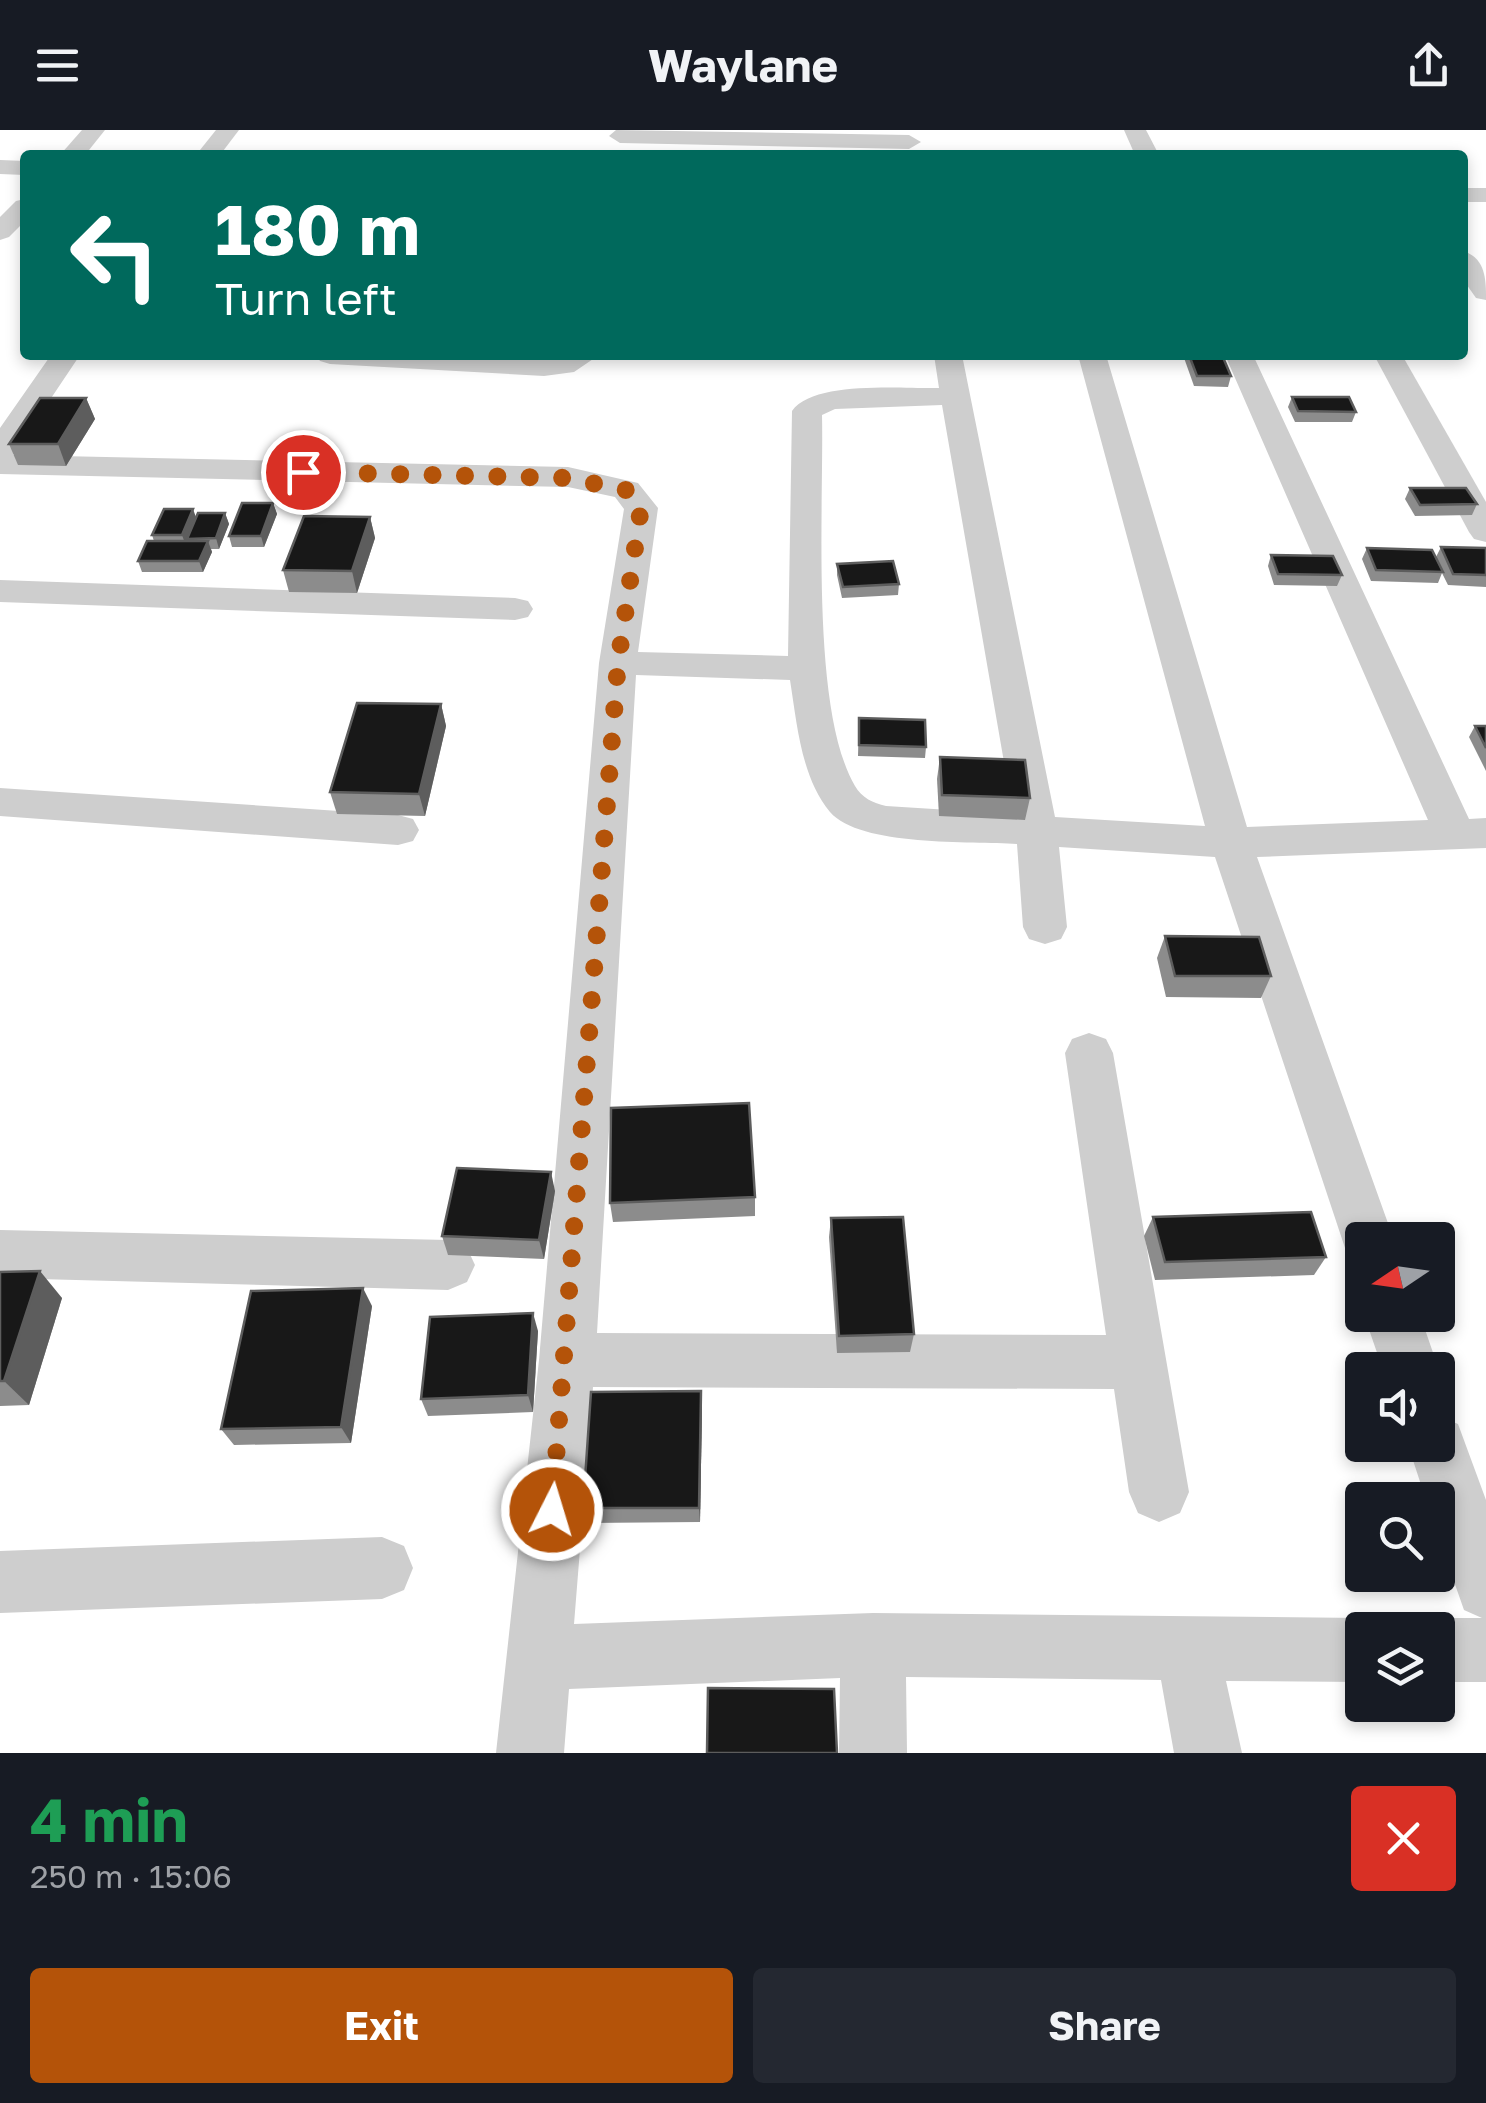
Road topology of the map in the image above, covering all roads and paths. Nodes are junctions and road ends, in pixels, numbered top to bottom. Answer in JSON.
{"nodes":[{"id":1,"x":94,"y":130,"type":"edge"},
{"id":2,"x":228,"y":130,"type":"edge"},
{"id":3,"x":620,"y":140,"type":"edge"},
{"id":4,"x":909,"y":142,"type":"edge"},
{"id":5,"x":76,"y":150,"type":"edge"},
{"id":6,"x":212,"y":150,"type":"edge"},
{"id":7,"x":1468,"y":267,"type":"edge"},
{"id":8,"x":1486,"y":292,"type":"edge"},
{"id":9,"x":60,"y":360,"type":"edge"},
{"id":10,"x":419,"y":360,"type":"edge"},
{"id":11,"x":575,"y":360,"type":"edge"},
{"id":12,"x":949,"y":360,"type":"edge"},
{"id":13,"x":1093,"y":360,"type":"edge"},
{"id":14,"x":1242,"y":360,"type":"edge"},
{"id":15,"x":1391,"y":360,"type":"edge"},
{"id":16,"x":956,"y":396,"type":"junction"},
{"id":17,"x":0,"y":451,"type":"edge"},
{"id":18,"x":0,"y":464,"type":"edge"},
{"id":19,"x":1486,"y":532,"type":"edge"},
{"id":20,"x":0,"y":591,"type":"edge"},
{"id":21,"x":515,"y":610,"type":"dead end"},
{"id":22,"x":618,"y":662,"type":"junction"},
{"id":23,"x":806,"y":669,"type":"junction"},
{"id":24,"x":0,"y":802,"type":"edge"},
{"id":25,"x":398,"y":830,"type":"dead end"},
{"id":26,"x":1037,"y":832,"type":"junction"},
{"id":27,"x":1471,"y":834,"type":"edge"},
{"id":28,"x":1230,"y":843,"type":"junction"},
{"id":29,"x":1045,"y":927,"type":"dead end"},
{"id":30,"x":1089,"y":1053,"type":"dead end"},
{"id":31,"x":1361,"y":1222,"type":"edge"},
{"id":32,"x":0,"y":1254,"type":"edge"},
{"id":33,"x":448,"y":1265,"type":"dead end"},
{"id":34,"x":566,"y":1360,"type":"junction"},
{"id":35,"x":1137,"y":1362,"type":"junction"},
{"id":36,"x":1443,"y":1462,"type":"edge"},
{"id":37,"x":1159,"y":1492,"type":"dead end"},
{"id":38,"x":382,"y":1568,"type":"dead end"},
{"id":39,"x":0,"y":1582,"type":"edge"},
{"id":40,"x":1486,"y":1588,"type":"edge"},
{"id":41,"x":872,"y":1645,"type":"junction"},
{"id":42,"x":1187,"y":1650,"type":"junction"},
{"id":43,"x":1345,"y":1650,"type":"edge"},
{"id":44,"x":1455,"y":1650,"type":"edge"},
{"id":45,"x":1486,"y":1650,"type":"edge"},
{"id":46,"x":538,"y":1658,"type":"junction"},
{"id":47,"x":530,"y":1753,"type":"edge"},
{"id":48,"x":874,"y":1753,"type":"edge"},
{"id":49,"x":1208,"y":1753,"type":"edge"}],
"edges":[{"from":1,"to":5,"type":"street"},
{"from":2,"to":6,"type":"street"},
{"from":3,"to":4,"type":"street"},
{"from":7,"to":8,"type":"street"},
{"from":9,"to":17,"type":"street"},
{"from":10,"to":11,"type":"street"},
{"from":12,"to":16,"type":"street"},
{"from":13,"to":28,"type":"street"},
{"from":14,"to":27,"type":"street"},
{"from":15,"to":19,"type":"street"},
{"from":16,"to":23,"type":"street"},
{"from":16,"to":26,"type":"street"},
{"from":18,"to":22,"type":"street"},
{"from":20,"to":21,"type":"street"},
{"from":22,"to":23,"type":"street"},
{"from":22,"to":34,"type":"street"},
{"from":23,"to":26,"type":"street"},
{"from":24,"to":25,"type":"street"},
{"from":26,"to":28,"type":"street"},
{"from":26,"to":29,"type":"street"},
{"from":27,"to":28,"type":"street"},
{"from":28,"to":31,"type":"street"},
{"from":30,"to":35,"type":"street"},
{"from":32,"to":33,"type":"street"},
{"from":34,"to":35,"type":"street"},
{"from":34,"to":46,"type":"street"},
{"from":35,"to":37,"type":"street"},
{"from":36,"to":40,"type":"street"},
{"from":38,"to":39,"type":"street"},
{"from":41,"to":42,"type":"street"},
{"from":41,"to":46,"type":"street"},
{"from":41,"to":48,"type":"street"},
{"from":42,"to":43,"type":"street"},
{"from":42,"to":49,"type":"street"},
{"from":44,"to":45,"type":"street"},
{"from":46,"to":47,"type":"street"}]}
